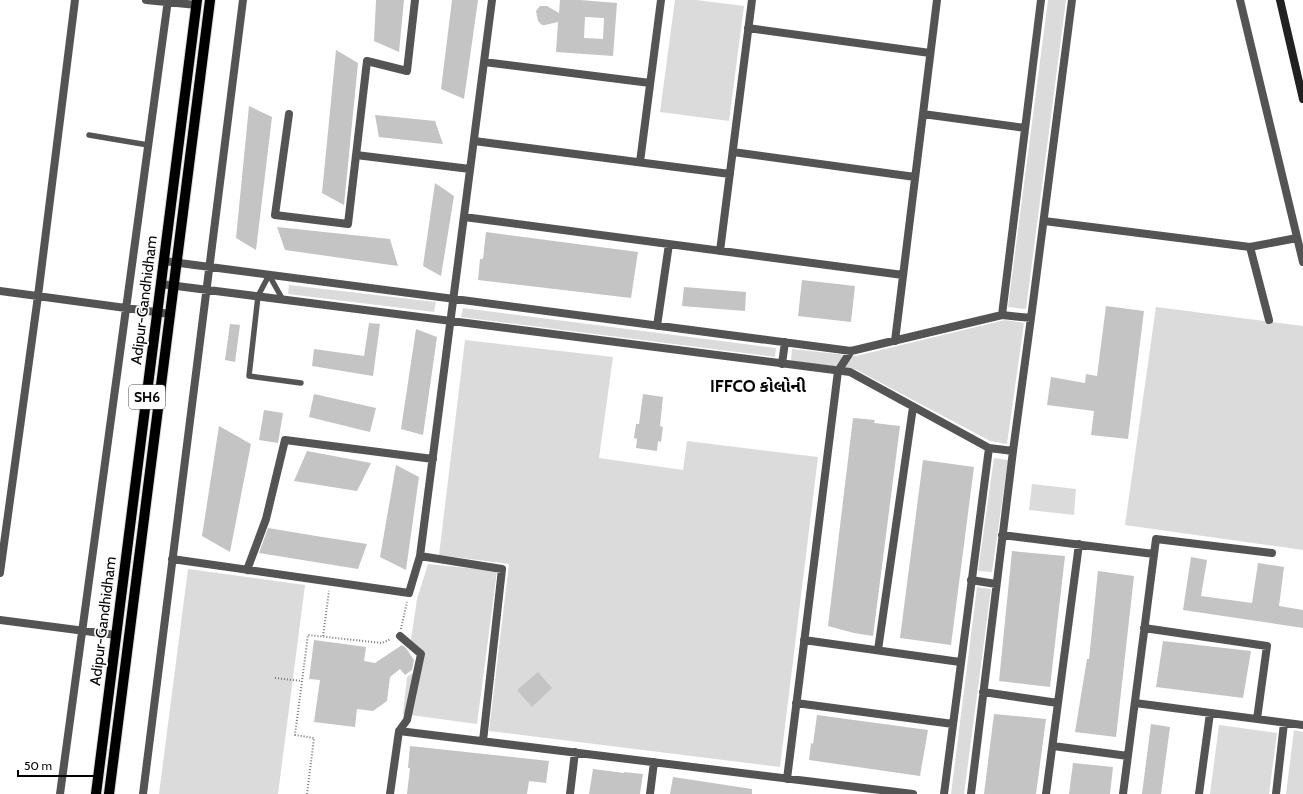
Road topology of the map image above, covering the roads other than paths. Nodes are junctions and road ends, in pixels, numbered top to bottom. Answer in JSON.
{"nodes":[{"id":1,"x":75,"y":0,"type":"edge"},
{"id":2,"x":146,"y":0,"type":"edge"},
{"id":3,"x":210,"y":0,"type":"edge"},
{"id":4,"x":244,"y":0,"type":"edge"},
{"id":5,"x":416,"y":0,"type":"edge"},
{"id":6,"x":492,"y":0,"type":"edge"},
{"id":7,"x":661,"y":0,"type":"edge"},
{"id":8,"x":752,"y":0,"type":"edge"},
{"id":9,"x":937,"y":0,"type":"edge"},
{"id":10,"x":1041,"y":0,"type":"edge"},
{"id":11,"x":1072,"y":0,"type":"edge"},
{"id":12,"x":1240,"y":0,"type":"edge"},
{"id":13,"x":1280,"y":0,"type":"edge"},
{"id":14,"x":168,"y":1,"type":"edge"},
{"id":15,"x":197,"y":2,"type":"edge"},
{"id":16,"x":748,"y":28,"type":"junction"},
{"id":17,"x":930,"y":53,"type":"junction"},
{"id":18,"x":484,"y":62,"type":"junction"},
{"id":19,"x":650,"y":83,"type":"junction"},
{"id":20,"x":1303,"y":99,"type":"edge"},
{"id":21,"x":289,"y":114,"type":"dead end"},
{"id":22,"x":923,"y":114,"type":"junction"},
{"id":23,"x":1025,"y":128,"type":"junction"},
{"id":24,"x":89,"y":135,"type":"dead end"},
{"id":25,"x":474,"y":141,"type":"junction"},
{"id":26,"x":148,"y":145,"type":"junction"},
{"id":27,"x":733,"y":152,"type":"junction"},
{"id":28,"x":356,"y":155,"type":"junction"},
{"id":29,"x":640,"y":162,"type":"junction"},
{"id":30,"x":470,"y":169,"type":"junction"},
{"id":31,"x":730,"y":174,"type":"junction"},
{"id":32,"x":915,"y":177,"type":"junction"},
{"id":33,"x":464,"y":217,"type":"junction"},
{"id":34,"x":1044,"y":221,"type":"junction"},
{"id":35,"x":1297,"y":238,"type":"junction"},
{"id":36,"x":669,"y":244,"type":"junction"},
{"id":37,"x":1250,"y":247,"type":"junction"},
{"id":38,"x":720,"y":251,"type":"junction"},
{"id":39,"x":164,"y":261,"type":"junction"},
{"id":40,"x":1303,"y":262,"type":"edge"},
{"id":41,"x":177,"y":263,"type":"junction"},
{"id":42,"x":210,"y":267,"type":"junction"},
{"id":43,"x":269,"y":275,"type":"junction"},
{"id":44,"x":903,"y":275,"type":"junction"},
{"id":45,"x":161,"y":284,"type":"junction"},
{"id":46,"x":174,"y":285,"type":"junction"},
{"id":47,"x":207,"y":290,"type":"junction"},
{"id":48,"x":0,"y":291,"type":"edge"},
{"id":49,"x":38,"y":296,"type":"junction"},
{"id":50,"x":258,"y":296,"type":"junction"},
{"id":51,"x":454,"y":299,"type":"junction"},
{"id":52,"x":283,"y":300,"type":"junction"},
{"id":53,"x":126,"y":308,"type":"junction"},
{"id":54,"x":158,"y":312,"type":"junction"},
{"id":55,"x":170,"y":314,"type":"junction"},
{"id":56,"x":1002,"y":315,"type":"junction"},
{"id":57,"x":1032,"y":318,"type":"junction"},
{"id":58,"x":1269,"y":320,"type":"dead end"},
{"id":59,"x":451,"y":321,"type":"junction"},
{"id":60,"x":657,"y":326,"type":"junction"},
{"id":61,"x":895,"y":341,"type":"junction"},
{"id":62,"x":785,"y":342,"type":"junction"},
{"id":63,"x":852,"y":351,"type":"junction"},
{"id":64,"x":782,"y":364,"type":"junction"},
{"id":65,"x":838,"y":371,"type":"junction"},
{"id":66,"x":301,"y":383,"type":"dead end"},
{"id":67,"x":913,"y":407,"type":"junction"},
{"id":68,"x":989,"y":448,"type":"junction"},
{"id":69,"x":1012,"y":451,"type":"junction"},
{"id":70,"x":433,"y":459,"type":"junction"},
{"id":71,"x":1002,"y":535,"type":"junction"},
{"id":72,"x":1079,"y":544,"type":"junction"},
{"id":73,"x":1272,"y":553,"type":"dead end"},
{"id":74,"x":1154,"y":554,"type":"junction"},
{"id":75,"x":420,"y":556,"type":"junction"},
{"id":76,"x":172,"y":559,"type":"junction"},
{"id":77,"x":247,"y":570,"type":"junction"},
{"id":78,"x":0,"y":572,"type":"edge"},
{"id":79,"x":971,"y":580,"type":"junction"},
{"id":80,"x":996,"y":584,"type":"junction"},
{"id":81,"x":0,"y":620,"type":"edge"},
{"id":82,"x":1144,"y":628,"type":"junction"},
{"id":83,"x":82,"y":630,"type":"junction"},
{"id":84,"x":116,"y":635,"type":"junction"},
{"id":85,"x":400,"y":636,"type":"road end"},
{"id":86,"x":804,"y":640,"type":"junction"},
{"id":87,"x":878,"y":650,"type":"junction"},
{"id":88,"x":960,"y":662,"type":"junction"},
{"id":89,"x":983,"y":692,"type":"junction"},
{"id":90,"x":1135,"y":702,"type":"junction"},
{"id":91,"x":796,"y":703,"type":"junction"},
{"id":92,"x":1058,"y":704,"type":"junction"},
{"id":93,"x":1210,"y":713,"type":"junction"},
{"id":94,"x":1257,"y":719,"type":"junction"},
{"id":95,"x":1284,"y":723,"type":"junction"},
{"id":96,"x":953,"y":724,"type":"junction"},
{"id":97,"x":1303,"y":725,"type":"edge"},
{"id":98,"x":399,"y":731,"type":"junction"},
{"id":99,"x":483,"y":741,"type":"junction"},
{"id":100,"x":1053,"y":746,"type":"junction"},
{"id":101,"x":575,"y":752,"type":"junction"},
{"id":102,"x":1128,"y":756,"type":"junction"},
{"id":103,"x":654,"y":762,"type":"junction"},
{"id":104,"x":787,"y":779,"type":"junction"},
{"id":105,"x":864,"y":791,"type":"edge"},
{"id":106,"x":60,"y":794,"type":"edge"},
{"id":107,"x":96,"y":794,"type":"edge"},
{"id":108,"x":109,"y":794,"type":"edge"},
{"id":109,"x":143,"y":794,"type":"edge"},
{"id":110,"x":390,"y":794,"type":"edge"},
{"id":111,"x":570,"y":794,"type":"edge"},
{"id":112,"x":650,"y":794,"type":"edge"},
{"id":113,"x":913,"y":794,"type":"edge"},
{"id":114,"x":944,"y":794,"type":"edge"},
{"id":115,"x":971,"y":794,"type":"edge"},
{"id":116,"x":1046,"y":794,"type":"edge"},
{"id":117,"x":1123,"y":794,"type":"edge"},
{"id":118,"x":1199,"y":794,"type":"edge"},
{"id":119,"x":1276,"y":794,"type":"edge"}],
"edges":[{"from":1,"to":49,"type":"street"},
{"from":2,"to":14,"type":"street"},
{"from":3,"to":41,"type":"main road","number":"SH6"},
{"from":4,"to":42,"type":"street"},
{"from":5,"to":28,"type":"street"},
{"from":6,"to":18,"type":"street"},
{"from":7,"to":19,"type":"street"},
{"from":8,"to":16,"type":"street"},
{"from":9,"to":17,"type":"street"},
{"from":10,"to":23,"type":"street"},
{"from":11,"to":34,"type":"street"},
{"from":12,"to":35,"type":"street"},
{"from":13,"to":20,"type":"street"},
{"from":14,"to":15,"type":"street"},
{"from":14,"to":26,"type":"street"},
{"from":15,"to":39,"type":"main road","name":"Adipur-Gandhidham","number":"SH6"},
{"from":16,"to":17,"type":"street"},
{"from":16,"to":27,"type":"street"},
{"from":17,"to":22,"type":"street"},
{"from":18,"to":19,"type":"street"},
{"from":18,"to":25,"type":"street"},
{"from":19,"to":29,"type":"street"},
{"from":21,"to":28,"type":"street"},
{"from":22,"to":23,"type":"street"},
{"from":22,"to":32,"type":"street"},
{"from":23,"to":56,"type":"street"},
{"from":24,"to":26,"type":"lane"},
{"from":25,"to":29,"type":"street"},
{"from":25,"to":30,"type":"street"},
{"from":26,"to":53,"type":"street"},
{"from":27,"to":31,"type":"street"},
{"from":27,"to":32,"type":"street"},
{"from":28,"to":30,"type":"street"},
{"from":29,"to":31,"type":"street"},
{"from":30,"to":33,"type":"street"},
{"from":31,"to":38,"type":"street"},
{"from":32,"to":44,"type":"street"},
{"from":33,"to":36,"type":"street"},
{"from":33,"to":51,"type":"street"},
{"from":34,"to":37,"type":"street"},
{"from":34,"to":57,"type":"street"},
{"from":35,"to":37,"type":"street"},
{"from":35,"to":40,"type":"street"},
{"from":36,"to":38,"type":"street"},
{"from":36,"to":60,"type":"street"},
{"from":37,"to":58,"type":"street"},
{"from":38,"to":44,"type":"street"},
{"from":39,"to":41,"type":"street"},
{"from":39,"to":45,"type":"main road","name":"Adipur-Gandhidham","number":"SH6"},
{"from":41,"to":42,"type":"street"},
{"from":41,"to":46,"type":"main road","number":"SH6"},
{"from":42,"to":43,"type":"street"},
{"from":42,"to":47,"type":"street"},
{"from":43,"to":50,"type":"lane"},
{"from":43,"to":51,"type":"street"},
{"from":43,"to":52,"type":"lane"},
{"from":44,"to":61,"type":"street"},
{"from":45,"to":46,"type":"street"},
{"from":45,"to":54,"type":"main road","name":"Adipur-Gandhidham","number":"SH6"},
{"from":46,"to":47,"type":"street"},
{"from":46,"to":55,"type":"main road","number":"SH6"},
{"from":47,"to":50,"type":"street"},
{"from":47,"to":76,"type":"street"},
{"from":48,"to":49,"type":"street"},
{"from":49,"to":53,"type":"street"},
{"from":49,"to":78,"type":"street"},
{"from":50,"to":52,"type":"street"},
{"from":50,"to":66,"type":"lane"},
{"from":51,"to":59,"type":"street"},
{"from":51,"to":60,"type":"street"},
{"from":52,"to":59,"type":"street"},
{"from":53,"to":54,"type":"street"},
{"from":53,"to":83,"type":"street"},
{"from":54,"to":55,"type":"street"},
{"from":54,"to":84,"type":"main road","name":"Adipur-Gandhidham","number":"SH6"},
{"from":55,"to":108,"type":"main road","number":"SH6"},
{"from":56,"to":57,"type":"street"},
{"from":56,"to":61,"type":"street"},
{"from":57,"to":69,"type":"street"},
{"from":59,"to":64,"type":"street"},
{"from":59,"to":70,"type":"street"},
{"from":60,"to":62,"type":"street"},
{"from":61,"to":63,"type":"street"},
{"from":62,"to":63,"type":"street"},
{"from":62,"to":64,"type":"street"},
{"from":63,"to":65,"type":"street"},
{"from":64,"to":65,"type":"street"},
{"from":65,"to":67,"type":"street"},
{"from":65,"to":86,"type":"street"},
{"from":67,"to":68,"type":"street"},
{"from":67,"to":87,"type":"street"},
{"from":68,"to":69,"type":"street"},
{"from":68,"to":79,"type":"street"},
{"from":69,"to":71,"type":"street"},
{"from":70,"to":75,"type":"street"},
{"from":70,"to":77,"type":"street"},
{"from":71,"to":72,"type":"street"},
{"from":71,"to":80,"type":"street"},
{"from":72,"to":74,"type":"street"},
{"from":72,"to":92,"type":"street"},
{"from":73,"to":74,"type":"street"},
{"from":74,"to":82,"type":"street"},
{"from":75,"to":77,"type":"street"},
{"from":75,"to":99,"type":"street"},
{"from":76,"to":77,"type":"street"},
{"from":76,"to":109,"type":"street"},
{"from":79,"to":80,"type":"street"},
{"from":79,"to":88,"type":"street"},
{"from":80,"to":89,"type":"street"},
{"from":81,"to":83,"type":"street"},
{"from":82,"to":90,"type":"street"},
{"from":82,"to":94,"type":"street"},
{"from":83,"to":84,"type":"street"},
{"from":83,"to":106,"type":"street"},
{"from":84,"to":107,"type":"main road","name":"Adipur-Gandhidham","number":"SH6"},
{"from":85,"to":98,"type":"street"},
{"from":86,"to":87,"type":"street"},
{"from":86,"to":91,"type":"street"},
{"from":87,"to":88,"type":"street"},
{"from":88,"to":96,"type":"street"},
{"from":89,"to":92,"type":"street"},
{"from":89,"to":115,"type":"street"},
{"from":90,"to":93,"type":"street"},
{"from":90,"to":102,"type":"street"},
{"from":91,"to":96,"type":"street"},
{"from":91,"to":104,"type":"street"},
{"from":92,"to":100,"type":"street"},
{"from":93,"to":94,"type":"street"},
{"from":93,"to":118,"type":"street"},
{"from":94,"to":95,"type":"street"},
{"from":95,"to":97,"type":"street"},
{"from":95,"to":119,"type":"street"},
{"from":96,"to":114,"type":"street"},
{"from":98,"to":99,"type":"street"},
{"from":98,"to":110,"type":"street"},
{"from":99,"to":101,"type":"street"},
{"from":100,"to":102,"type":"street"},
{"from":100,"to":116,"type":"street"},
{"from":101,"to":103,"type":"street"},
{"from":101,"to":111,"type":"street"},
{"from":102,"to":117,"type":"street"},
{"from":103,"to":104,"type":"street"},
{"from":103,"to":112,"type":"street"},
{"from":104,"to":105,"type":"street"},
{"from":105,"to":113,"type":"street"}]}
